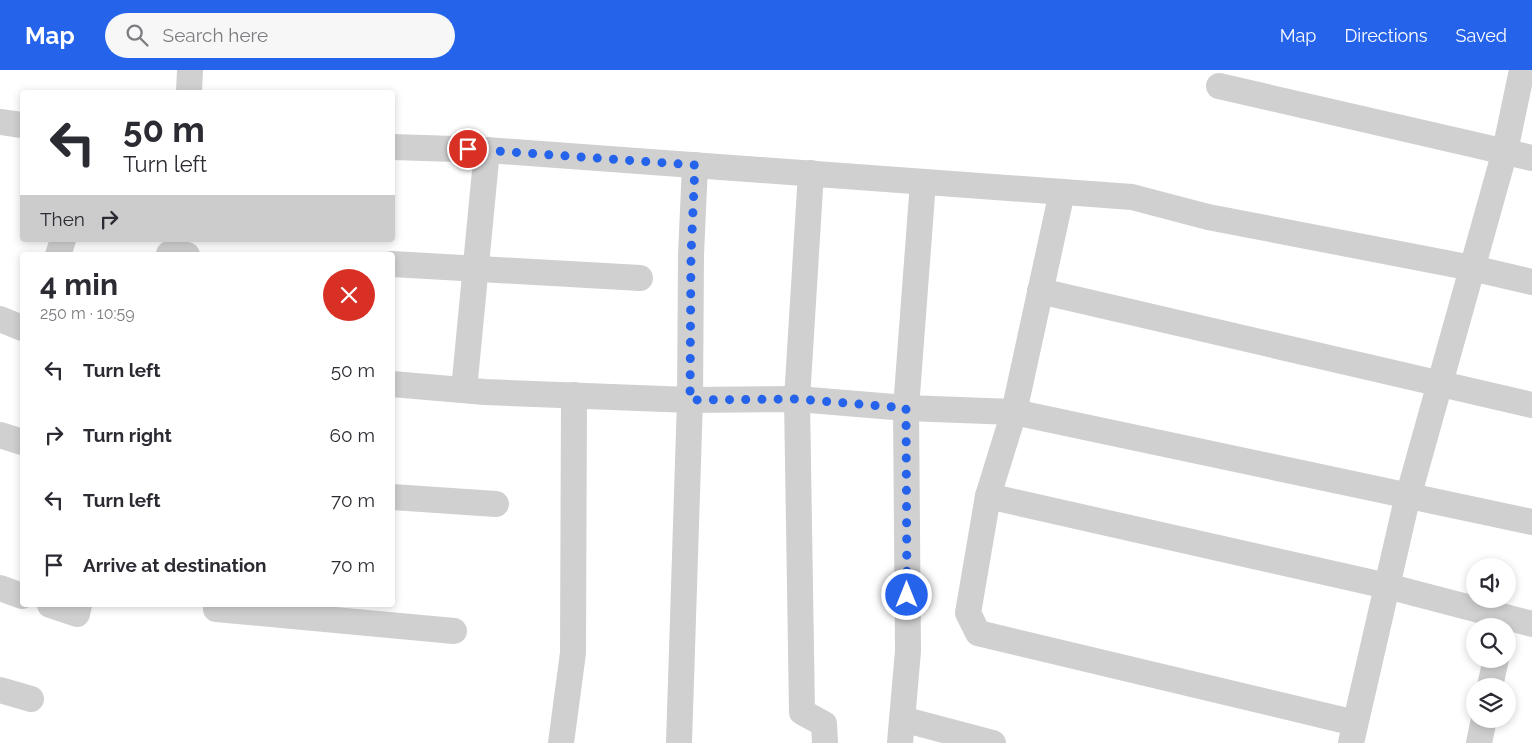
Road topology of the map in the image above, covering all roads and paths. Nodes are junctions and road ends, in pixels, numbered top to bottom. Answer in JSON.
{"nodes":[{"id":1,"x":190,"y":70,"type":"edge"},
{"id":2,"x":1522,"y":70,"type":"edge"},
{"id":3,"x":1219,"y":86,"type":"dead end"},
{"id":4,"x":189,"y":90,"type":"edge"},
{"id":5,"x":0,"y":122,"type":"edge"},
{"id":6,"x":20,"y":125,"type":"edge"},
{"id":7,"x":395,"y":147,"type":"edge"},
{"id":8,"x":487,"y":150,"type":"junction"},
{"id":9,"x":1505,"y":151,"type":"junction"},
{"id":10,"x":1532,"y":158,"type":"edge"},
{"id":11,"x":695,"y":165,"type":"junction"},
{"id":12,"x":811,"y":174,"type":"junction"},
{"id":13,"x":923,"y":182,"type":"junction"},
{"id":14,"x":1062,"y":192,"type":"junction"},
{"id":15,"x":395,"y":264,"type":"edge"},
{"id":16,"x":476,"y":268,"type":"junction"},
{"id":17,"x":1472,"y":268,"type":"junction"},
{"id":18,"x":640,"y":278,"type":"dead end"},
{"id":19,"x":1532,"y":282,"type":"edge"},
{"id":20,"x":1040,"y":290,"type":"junction"},
{"id":21,"x":0,"y":318,"type":"edge"},
{"id":22,"x":20,"y":327,"type":"edge"},
{"id":23,"x":1440,"y":382,"type":"junction"},
{"id":24,"x":395,"y":384,"type":"edge"},
{"id":25,"x":464,"y":390,"type":"junction"},
{"id":26,"x":574,"y":395,"type":"junction"},
{"id":27,"x":797,"y":399,"type":"junction"},
{"id":28,"x":690,"y":400,"type":"junction"},
{"id":29,"x":1532,"y":405,"type":"edge"},
{"id":30,"x":906,"y":408,"type":"junction"},
{"id":31,"x":1014,"y":412,"type":"junction"},
{"id":32,"x":0,"y":435,"type":"edge"},
{"id":33,"x":20,"y":441,"type":"edge"},
{"id":34,"x":1409,"y":494,"type":"junction"},
{"id":35,"x":988,"y":496,"type":"junction"},
{"id":36,"x":395,"y":497,"type":"edge"},
{"id":37,"x":496,"y":504,"type":"dead end"},
{"id":38,"x":1532,"y":522,"type":"edge"},
{"id":39,"x":1387,"y":586,"type":"junction"},
{"id":40,"x":0,"y":588,"type":"edge"},
{"id":41,"x":20,"y":595,"type":"edge"},
{"id":42,"x":56,"y":607,"type":"edge"},
{"id":43,"x":79,"y":607,"type":"edge"},
{"id":44,"x":216,"y":607,"type":"edge"},
{"id":45,"x":1491,"y":618,"type":"edge"},
{"id":46,"x":1516,"y":623,"type":"edge"},
{"id":47,"x":1532,"y":624,"type":"edge"},
{"id":48,"x":454,"y":631,"type":"dead end"},
{"id":49,"x":0,"y":690,"type":"edge"},
{"id":50,"x":32,"y":699,"type":"dead end"},
{"id":51,"x":1482,"y":728,"type":"edge"},
{"id":52,"x":901,"y":731,"type":"edge"},
{"id":53,"x":1353,"y":733,"type":"edge"},
{"id":54,"x":561,"y":743,"type":"edge"},
{"id":55,"x":678,"y":743,"type":"edge"},
{"id":56,"x":826,"y":743,"type":"edge"},
{"id":57,"x":993,"y":743,"type":"edge"},
{"id":58,"x":1479,"y":743,"type":"edge"}],
"edges":[{"from":1,"to":4,"type":"street"},
{"from":2,"to":9,"type":"street"},
{"from":3,"to":9,"type":"street"},
{"from":5,"to":6,"type":"street"},
{"from":7,"to":8,"type":"street"},
{"from":8,"to":11,"type":"street"},
{"from":8,"to":16,"type":"street"},
{"from":9,"to":10,"type":"street"},
{"from":9,"to":17,"type":"street"},
{"from":11,"to":12,"type":"street"},
{"from":11,"to":28,"type":"street"},
{"from":12,"to":13,"type":"street"},
{"from":12,"to":27,"type":"street"},
{"from":13,"to":14,"type":"street"},
{"from":13,"to":30,"type":"street"},
{"from":14,"to":17,"type":"street"},
{"from":14,"to":20,"type":"street"},
{"from":15,"to":16,"type":"street"},
{"from":16,"to":18,"type":"street"},
{"from":16,"to":25,"type":"street"},
{"from":17,"to":19,"type":"street"},
{"from":17,"to":23,"type":"street"},
{"from":20,"to":23,"type":"street"},
{"from":20,"to":31,"type":"street"},
{"from":21,"to":22,"type":"street"},
{"from":23,"to":29,"type":"street"},
{"from":23,"to":34,"type":"street"},
{"from":24,"to":25,"type":"street"},
{"from":25,"to":26,"type":"street"},
{"from":26,"to":28,"type":"street"},
{"from":26,"to":54,"type":"street"},
{"from":27,"to":28,"type":"street"},
{"from":27,"to":30,"type":"street"},
{"from":27,"to":56,"type":"street"},
{"from":28,"to":55,"type":"street"},
{"from":30,"to":31,"type":"street"},
{"from":30,"to":52,"type":"street"},
{"from":31,"to":34,"type":"street"},
{"from":31,"to":35,"type":"street"},
{"from":32,"to":33,"type":"street"},
{"from":34,"to":38,"type":"street"},
{"from":34,"to":39,"type":"street"},
{"from":35,"to":39,"type":"street"},
{"from":35,"to":53,"type":"street"},
{"from":36,"to":37,"type":"street"},
{"from":39,"to":45,"type":"street"},
{"from":39,"to":53,"type":"street"},
{"from":40,"to":41,"type":"street"},
{"from":42,"to":43,"type":"street"},
{"from":44,"to":48,"type":"street"},
{"from":46,"to":47,"type":"street"},
{"from":49,"to":50,"type":"street"},
{"from":51,"to":58,"type":"street"},
{"from":52,"to":57,"type":"street"}]}
